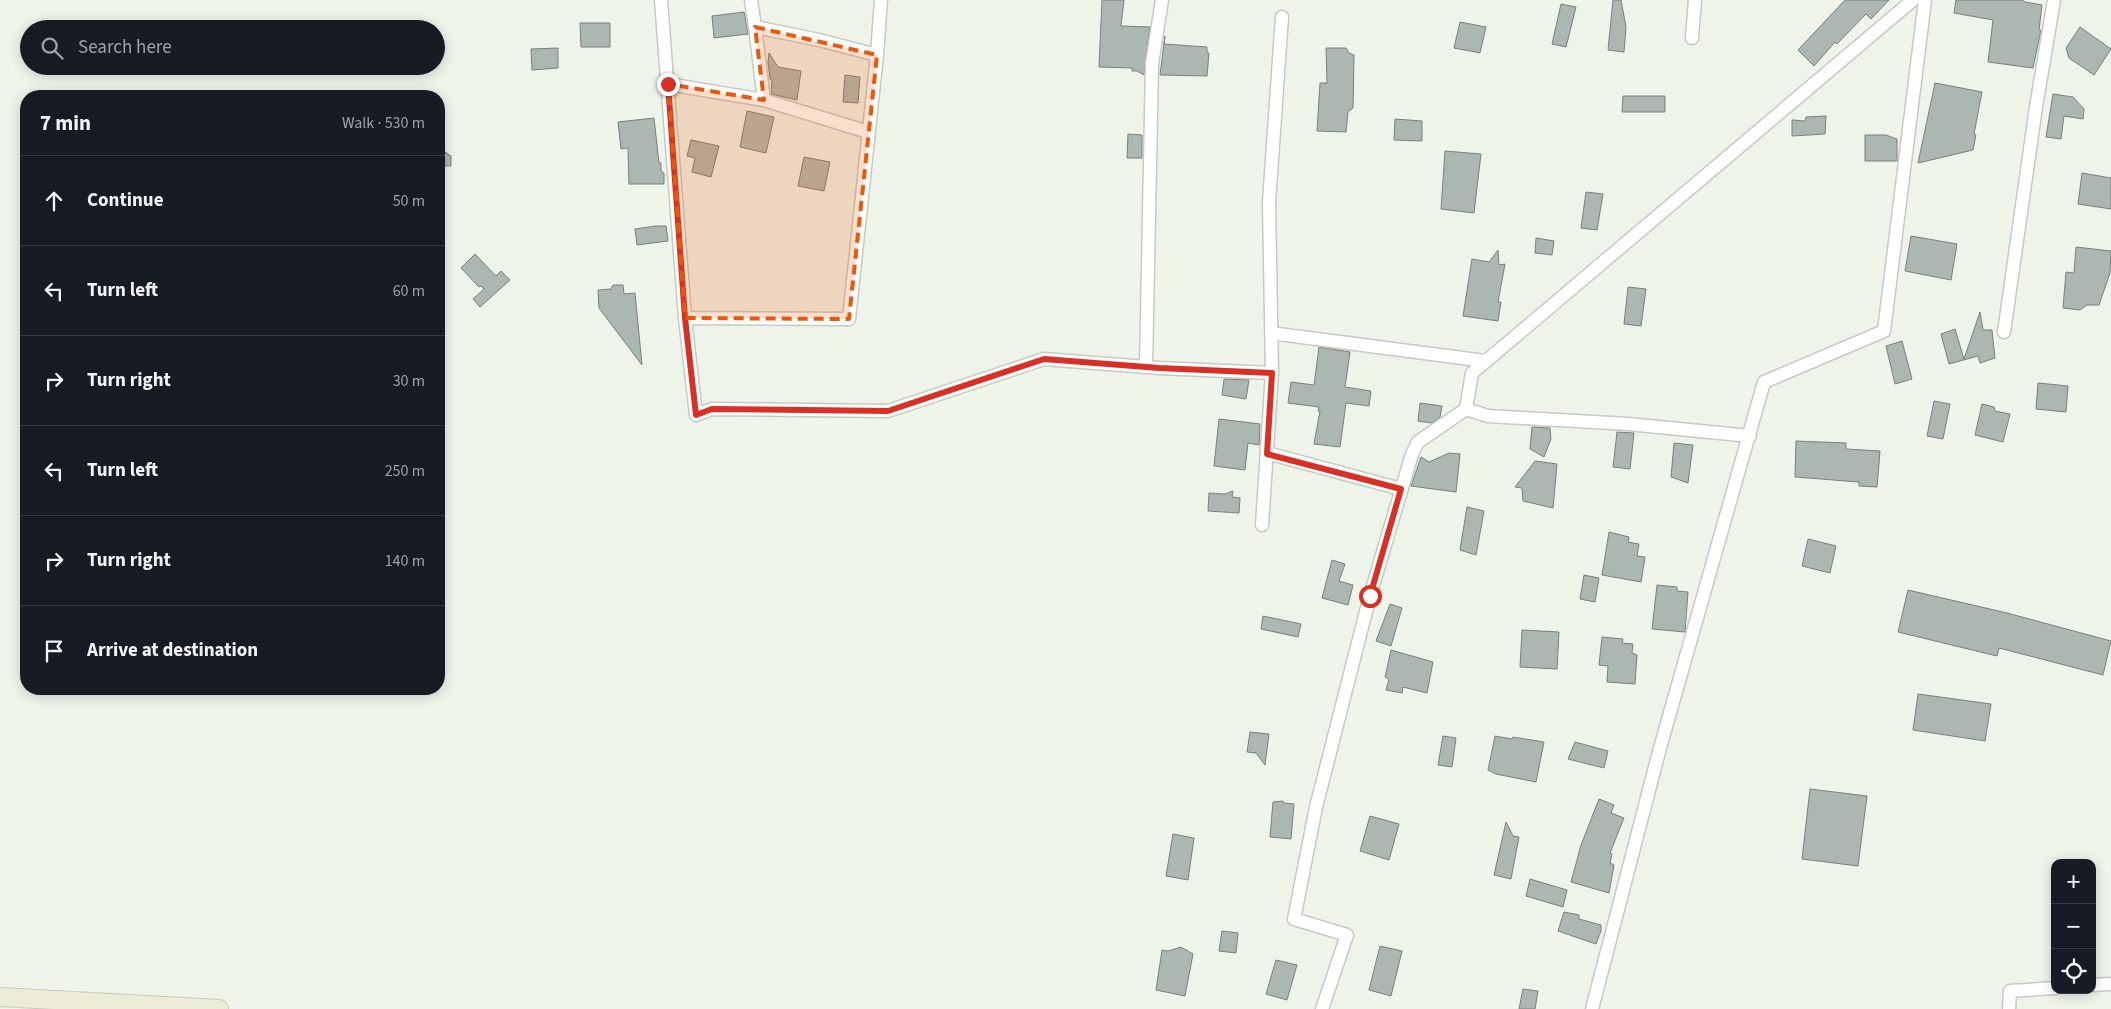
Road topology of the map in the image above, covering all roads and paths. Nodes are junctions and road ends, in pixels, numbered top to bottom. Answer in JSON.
{"nodes":[{"id":1,"x":660,"y":0,"type":"edge"},
{"id":2,"x":751,"y":0,"type":"edge"},
{"id":3,"x":881,"y":0,"type":"edge"},
{"id":4,"x":1162,"y":0,"type":"edge"},
{"id":5,"x":1695,"y":0,"type":"edge"},
{"id":6,"x":1913,"y":0,"type":"edge"},
{"id":7,"x":1925,"y":0,"type":"edge"},
{"id":8,"x":2054,"y":0,"type":"edge"},
{"id":9,"x":1282,"y":17,"type":"dead end"},
{"id":10,"x":754,"y":26,"type":"junction"},
{"id":11,"x":1692,"y":38,"type":"dead end"},
{"id":12,"x":877,"y":55,"type":"junction"},
{"id":13,"x":668,"y":84,"type":"junction"},
{"id":14,"x":764,"y":100,"type":"junction"},
{"id":15,"x":868,"y":132,"type":"junction"},
{"id":16,"x":685,"y":318,"type":"junction"},
{"id":17,"x":2004,"y":332,"type":"dead end"},
{"id":18,"x":1271,"y":333,"type":"junction"},
{"id":19,"x":1485,"y":361,"type":"junction"},
{"id":20,"x":1146,"y":367,"type":"junction"},
{"id":21,"x":1272,"y":373,"type":"junction"},
{"id":22,"x":1466,"y":409,"type":"junction"},
{"id":23,"x":1750,"y":436,"type":"junction"},
{"id":24,"x":1267,"y":454,"type":"junction"},
{"id":25,"x":1401,"y":489,"type":"junction"},
{"id":26,"x":1262,"y":524,"type":"dead end"},
{"id":27,"x":2111,"y":984,"type":"edge"},
{"id":28,"x":2096,"y":985,"type":"edge"},
{"id":29,"x":2051,"y":988,"type":"edge"},
{"id":30,"x":0,"y":997,"type":"edge"},
{"id":31,"x":219,"y":1009,"type":"edge"},
{"id":32,"x":1322,"y":1009,"type":"edge"},
{"id":33,"x":1592,"y":1009,"type":"edge"},
{"id":34,"x":2009,"y":1009,"type":"edge"}],
"edges":[{"from":1,"to":13,"type":"street"},
{"from":2,"to":10,"type":"street"},
{"from":3,"to":12,"type":"street"},
{"from":4,"to":20,"type":"street"},
{"from":5,"to":11,"type":"street"},
{"from":6,"to":19,"type":"street"},
{"from":7,"to":23,"type":"street"},
{"from":8,"to":17,"type":"street"},
{"from":9,"to":18,"type":"street"},
{"from":10,"to":12,"type":"street"},
{"from":10,"to":14,"type":"street"},
{"from":12,"to":15,"type":"street"},
{"from":13,"to":14,"type":"street"},
{"from":13,"to":16,"type":"street"},
{"from":14,"to":15,"type":"street"},
{"from":15,"to":16,"type":"street"},
{"from":16,"to":20,"type":"street"},
{"from":18,"to":19,"type":"street"},
{"from":18,"to":21,"type":"street"},
{"from":19,"to":22,"type":"street"},
{"from":20,"to":21,"type":"street"},
{"from":21,"to":24,"type":"street"},
{"from":22,"to":23,"type":"street"},
{"from":22,"to":25,"type":"street"},
{"from":23,"to":33,"type":"street"},
{"from":24,"to":25,"type":"street"},
{"from":24,"to":26,"type":"street"},
{"from":25,"to":32,"type":"street"},
{"from":27,"to":28,"type":"street"},
{"from":29,"to":34,"type":"street"},
{"from":30,"to":31,"type":"street"}]}
